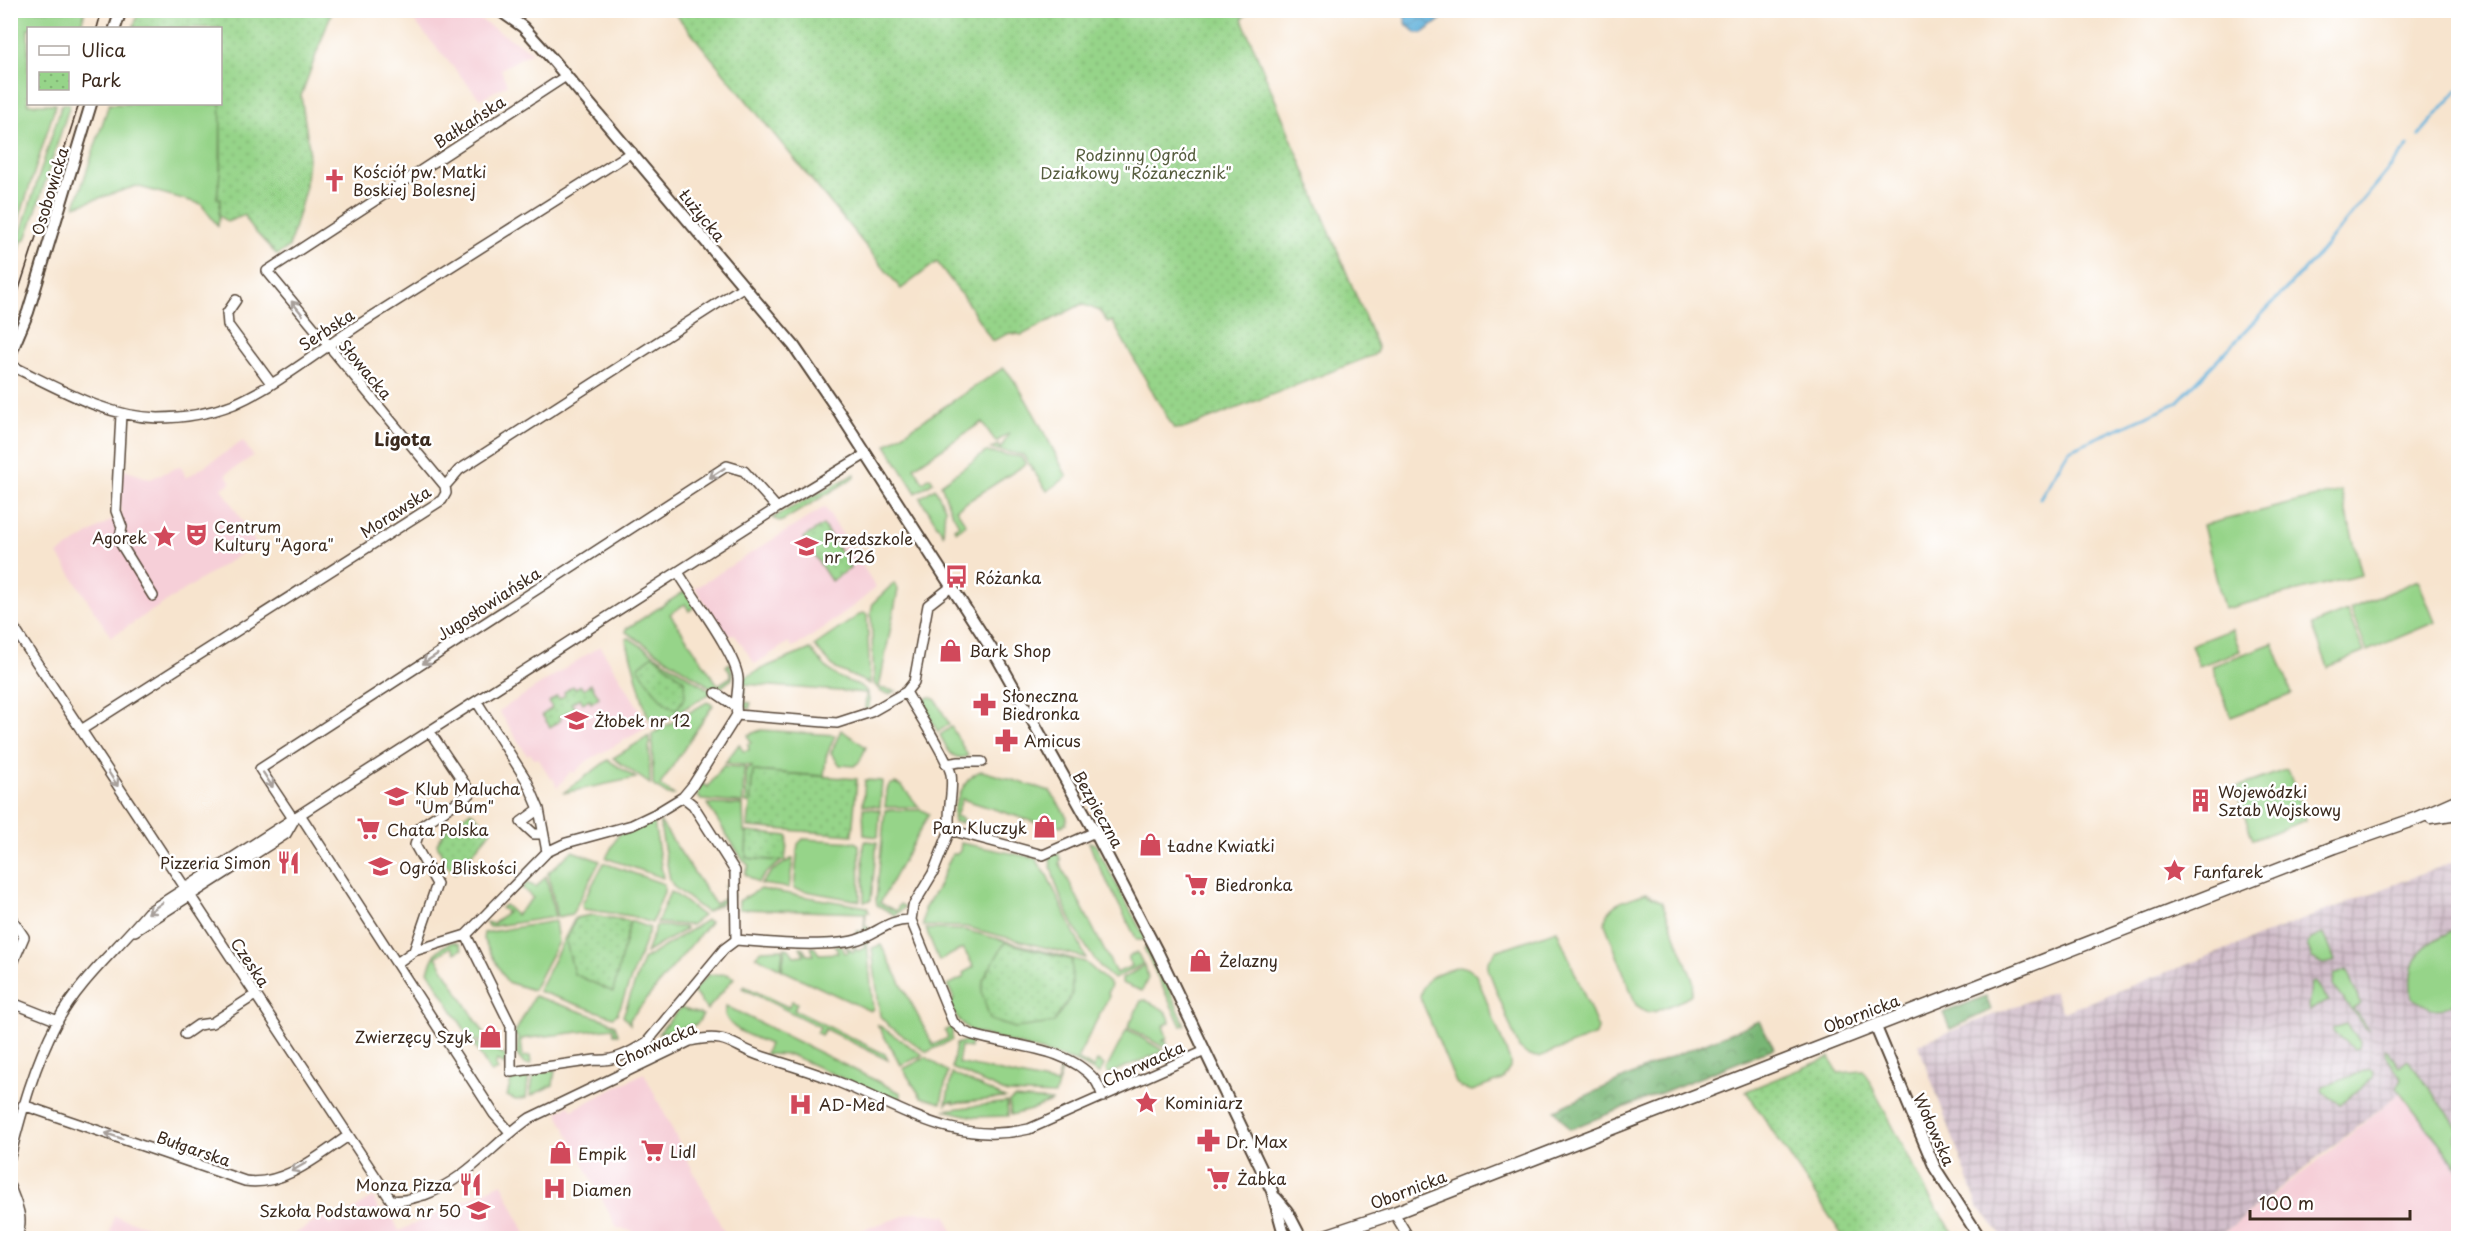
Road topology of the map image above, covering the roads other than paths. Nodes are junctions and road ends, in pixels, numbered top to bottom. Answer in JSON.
{"nodes":[{"id":1,"x":121,"y":10,"type":"edge"},
{"id":2,"x":499,"y":10,"type":"edge"},
{"id":3,"x":115,"y":27,"type":"edge"},
{"id":4,"x":566,"y":76,"type":"junction"},
{"id":5,"x":91,"y":105,"type":"edge"},
{"id":6,"x":632,"y":152,"type":"junction"},
{"id":7,"x":267,"y":271,"type":"joint"},
{"id":8,"x":743,"y":287,"type":"junction"},
{"id":9,"x":236,"y":300,"type":"dead end"},
{"id":10,"x":327,"y":346,"type":"junction"},
{"id":11,"x":10,"y":355,"type":"edge"},
{"id":12,"x":10,"y":365,"type":"edge"},
{"id":13,"x":272,"y":383,"type":"junction"},
{"id":14,"x":121,"y":414,"type":"junction"},
{"id":15,"x":866,"y":454,"type":"junction"},
{"id":16,"x":445,"y":486,"type":"junction"},
{"id":17,"x":777,"y":508,"type":"junction"},
{"id":18,"x":678,"y":572,"type":"junction"},
{"id":19,"x":951,"y":587,"type":"junction"},
{"id":20,"x":153,"y":596,"type":"dead end"},
{"id":21,"x":10,"y":622,"type":"edge"},
{"id":22,"x":906,"y":692,"type":"junction"},
{"id":23,"x":716,"y":693,"type":"dead end"},
{"id":24,"x":477,"y":702,"type":"junction"},
{"id":25,"x":736,"y":711,"type":"junction"},
{"id":26,"x":81,"y":730,"type":"junction"},
{"id":27,"x":430,"y":732,"type":"junction"},
{"id":28,"x":982,"y":762,"type":"dead end"},
{"id":29,"x":946,"y":764,"type":"junction"},
{"id":30,"x":683,"y":797,"type":"junction"},
{"id":31,"x":2458,"y":800,"type":"edge"},
{"id":32,"x":539,"y":809,"type":"junction"},
{"id":33,"x":2458,"y":813,"type":"edge"},
{"id":34,"x":298,"y":818,"type":"junction"},
{"id":35,"x":2415,"y":819,"type":"junction"},
{"id":36,"x":950,"y":830,"type":"junction"},
{"id":37,"x":1095,"y":832,"type":"junction"},
{"id":38,"x":543,"y":834,"type":"junction"},
{"id":39,"x":547,"y":852,"type":"junction"},
{"id":40,"x":187,"y":892,"type":"junction"},
{"id":41,"x":10,"y":916,"type":"edge"},
{"id":42,"x":911,"y":920,"type":"junction"},
{"id":43,"x":466,"y":935,"type":"junction"},
{"id":44,"x":736,"y":940,"type":"junction"},
{"id":45,"x":414,"y":951,"type":"junction"},
{"id":46,"x":397,"y":963,"type":"junction"},
{"id":47,"x":10,"y":970,"type":"edge"},
{"id":48,"x":255,"y":995,"type":"junction"},
{"id":49,"x":10,"y":1002,"type":"edge"},
{"id":50,"x":57,"y":1021,"type":"junction"},
{"id":51,"x":1875,"y":1025,"type":"junction"},
{"id":52,"x":185,"y":1034,"type":"dead end"},
{"id":53,"x":1205,"y":1051,"type":"junction"},
{"id":54,"x":1103,"y":1097,"type":"junction"},
{"id":55,"x":23,"y":1105,"type":"junction"},
{"id":56,"x":14,"y":1126,"type":"edge"},
{"id":57,"x":510,"y":1132,"type":"junction"},
{"id":58,"x":348,"y":1136,"type":"junction"},
{"id":59,"x":10,"y":1157,"type":"edge"},
{"id":60,"x":10,"y":1187,"type":"edge"},
{"id":61,"x":1274,"y":1196,"type":"junction"},
{"id":62,"x":1394,"y":1213,"type":"junction"},
{"id":63,"x":16,"y":1239,"type":"edge"},
{"id":64,"x":1285,"y":1239,"type":"edge"},
{"id":65,"x":1301,"y":1239,"type":"edge"},
{"id":66,"x":1319,"y":1239,"type":"edge"},
{"id":67,"x":1409,"y":1239,"type":"edge"},
{"id":68,"x":1980,"y":1239,"type":"edge"}],
"edges":[{"from":1,"to":3,"type":"street"},
{"from":2,"to":4,"type":"street","name":"Łużycka"},
{"from":4,"to":6,"type":"street","name":"Łużycka"},
{"from":4,"to":7,"type":"street","name":"Bałkańska"},
{"from":5,"to":11,"type":"street","name":"Osobowicka"},
{"from":6,"to":8,"type":"street","name":"Łużycka"},
{"from":6,"to":10,"type":"street","name":"Serbska"},
{"from":10,"to":7,"type":"street","name":"Słowacka","one_way":true},
{"from":8,"to":15,"type":"street","name":"Łużycka"},
{"from":8,"to":16,"type":"street","name":"Morawska"},
{"from":9,"to":13,"type":"street"},
{"from":10,"to":13,"type":"street","name":"Serbska"},
{"from":10,"to":16,"type":"street","name":"Słowacka"},
{"from":12,"to":14,"type":"street","name":"Serbska"},
{"from":13,"to":14,"type":"street","name":"Serbska"},
{"from":14,"to":20,"type":"street"},
{"from":15,"to":17,"type":"street"},
{"from":15,"to":19,"type":"street","name":"Bezpieczna"},
{"from":16,"to":26,"type":"street","name":"Morawska"},
{"from":17,"to":18,"type":"street"},
{"from":17,"to":34,"type":"street","name":"Jugosłowiańska","one_way":true},
{"from":18,"to":24,"type":"street"},
{"from":18,"to":25,"type":"street"},
{"from":19,"to":22,"type":"street"},
{"from":19,"to":37,"type":"street","name":"Bezpieczna"},
{"from":21,"to":26,"type":"street","name":"Czeska"},
{"from":22,"to":25,"type":"street"},
{"from":22,"to":29,"type":"street"},
{"from":23,"to":25,"type":"street"},
{"from":24,"to":27,"type":"street"},
{"from":24,"to":32,"type":"street"},
{"from":25,"to":30,"type":"street"},
{"from":26,"to":40,"type":"street","name":"Czeska","one_way":true},
{"from":27,"to":34,"type":"street"},
{"from":27,"to":45,"type":"street"},
{"from":28,"to":29,"type":"street"},
{"from":29,"to":36,"type":"street"},
{"from":30,"to":39,"type":"street"},
{"from":30,"to":44,"type":"street"},
{"from":31,"to":35,"type":"main road","name":"Obornicka"},
{"from":32,"to":38,"type":"street"},
{"from":32,"to":38,"type":"street"},
{"from":33,"to":35,"type":"main road","name":"Obornicka"},
{"from":34,"to":40,"type":"street"},
{"from":34,"to":46,"type":"street"},
{"from":35,"to":51,"type":"main road","name":"Obornicka"},
{"from":36,"to":37,"type":"street"},
{"from":36,"to":42,"type":"street"},
{"from":37,"to":53,"type":"street","name":"Bezpieczna"},
{"from":38,"to":39,"type":"street"},
{"from":39,"to":43,"type":"street"},
{"from":40,"to":48,"type":"street","name":"Czeska"},
{"from":40,"to":50,"type":"street"},
{"from":41,"to":47,"type":"street"},
{"from":42,"to":44,"type":"street"},
{"from":42,"to":54,"type":"street"},
{"from":43,"to":44,"type":"street"},
{"from":43,"to":45,"type":"street"},
{"from":45,"to":46,"type":"street"},
{"from":46,"to":57,"type":"street"},
{"from":48,"to":52,"type":"street"},
{"from":48,"to":58,"type":"street","name":"Czeska"},
{"from":49,"to":50,"type":"street"},
{"from":50,"to":55,"type":"street"},
{"from":51,"to":62,"type":"main road","name":"Obornicka"},
{"from":51,"to":68,"type":"street","name":"Wołowska"},
{"from":53,"to":54,"type":"street","name":"Chorwacka"},
{"from":53,"to":61,"type":"street","name":"Bezpieczna"},
{"from":54,"to":57,"type":"street","name":"Chorwacka"},
{"from":55,"to":56,"type":"street"},
{"from":58,"to":55,"type":"street","name":"Bułgarska","one_way":true},
{"from":56,"to":59,"type":"street"},
{"from":57,"to":58,"type":"street","name":"Czeska"},
{"from":60,"to":63,"type":"street"},
{"from":61,"to":64,"type":"street","name":"Bezpieczna"},
{"from":61,"to":65,"type":"street","name":"Bezpieczna"},
{"from":62,"to":66,"type":"main road","name":"Obornicka"},
{"from":62,"to":67,"type":"street"}]}
